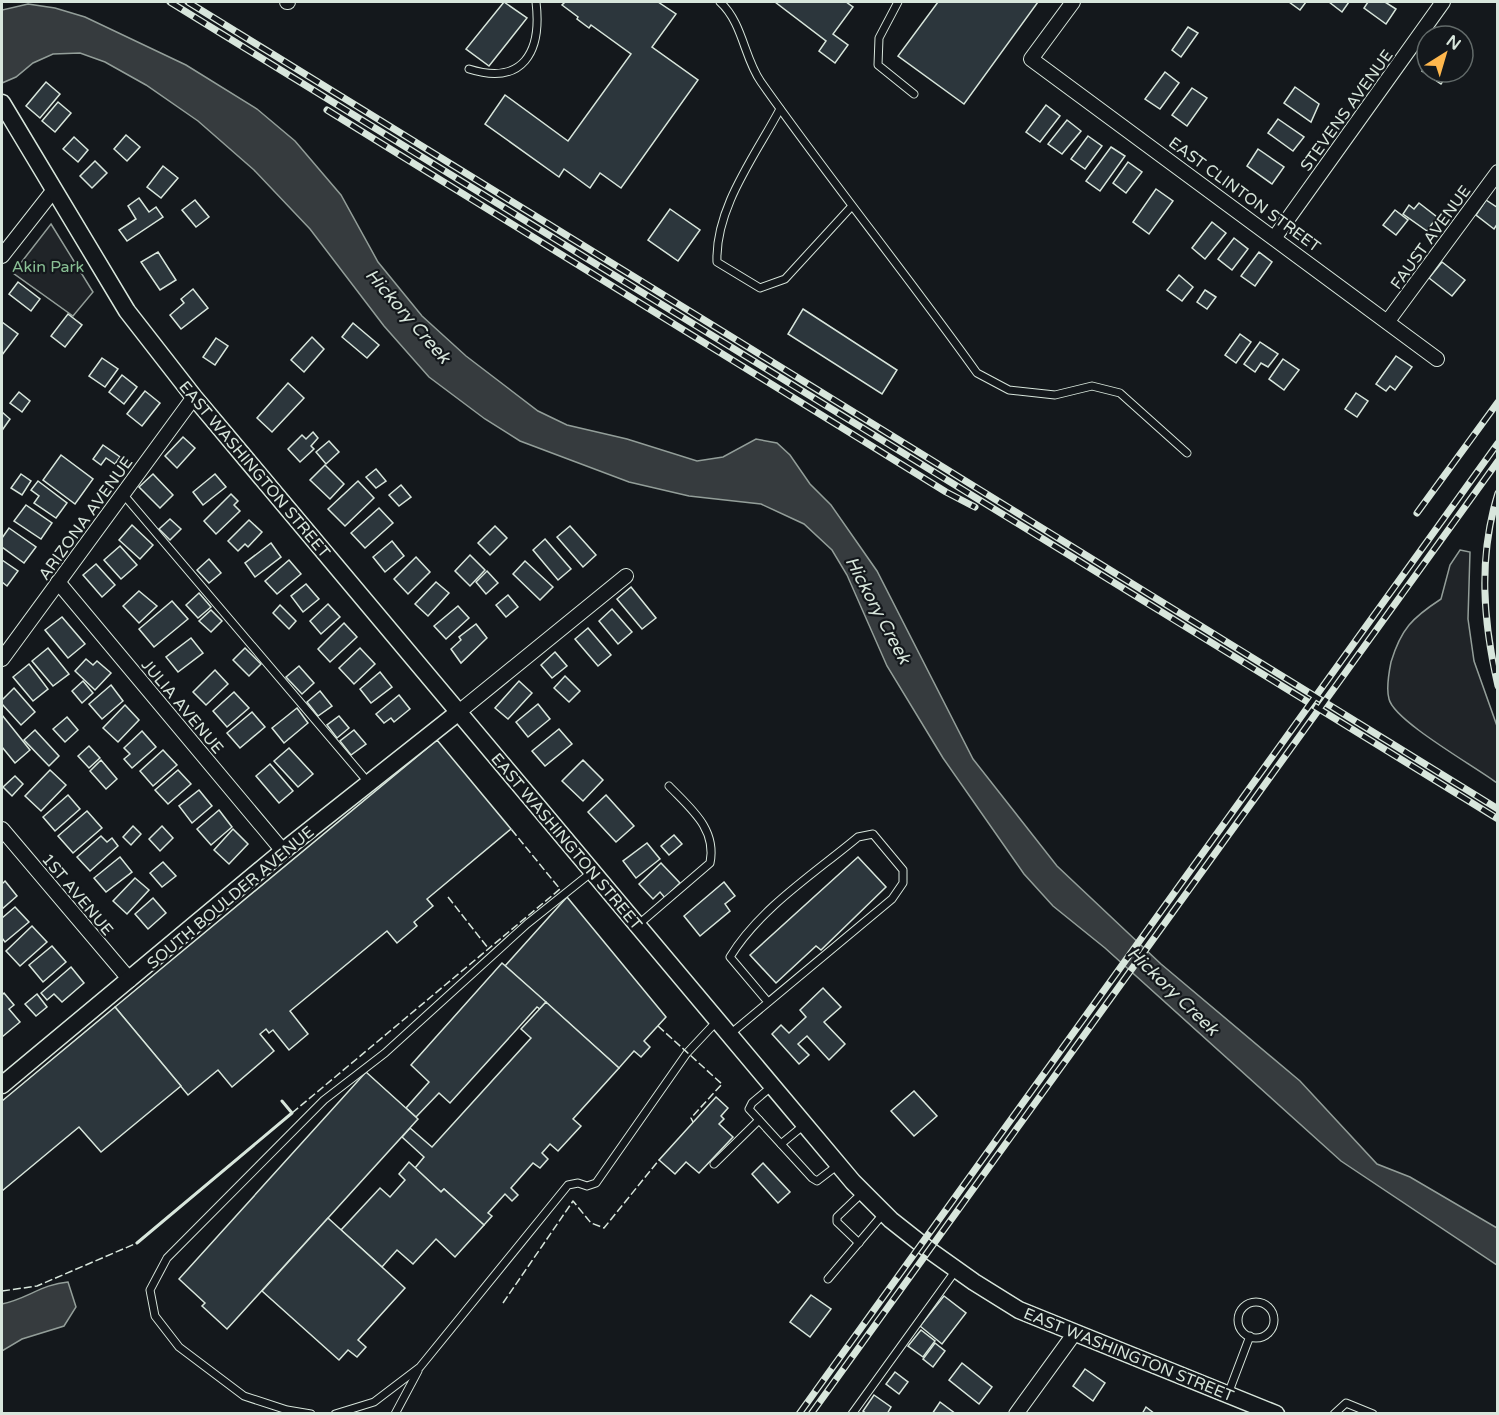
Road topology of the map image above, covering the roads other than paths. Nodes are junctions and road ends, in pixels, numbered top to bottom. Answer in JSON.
{"nodes":[{"id":1,"x":536,"y":2,"type":"edge"},
{"id":2,"x":720,"y":2,"type":"edge"},
{"id":3,"x":898,"y":2,"type":"edge"},
{"id":4,"x":1073,"y":2,"type":"edge"},
{"id":5,"x":1443,"y":2,"type":"edge"},
{"id":6,"x":469,"y":69,"type":"dead end"},
{"id":7,"x":914,"y":94,"type":"dead end"},
{"id":8,"x":2,"y":103,"type":"edge"},
{"id":9,"x":780,"y":109,"type":"junction"},
{"id":10,"x":1497,"y":172,"type":"edge"},
{"id":11,"x":53,"y":191,"type":"junction"},
{"id":12,"x":851,"y":207,"type":"junction"},
{"id":13,"x":1275,"y":237,"type":"junction"},
{"id":14,"x":2,"y":256,"type":"edge"},
{"id":15,"x":1388,"y":321,"type":"junction"},
{"id":16,"x":1437,"y":359,"type":"dead end"},
{"id":17,"x":194,"y":397,"type":"junction"},
{"id":18,"x":1187,"y":453,"type":"dead end"},
{"id":19,"x":123,"y":494,"type":"junction"},
{"id":20,"x":626,"y":576,"type":"dead end"},
{"id":21,"x":58,"y":582,"type":"junction"},
{"id":22,"x":2,"y":659,"type":"edge"},
{"id":23,"x":460,"y":711,"type":"junction"},
{"id":24,"x":369,"y":783,"type":"junction"},
{"id":25,"x":669,"y":786,"type":"dead end"},
{"id":26,"x":2,"y":829,"type":"edge"},
{"id":27,"x":283,"y":851,"type":"junction"},
{"id":28,"x":591,"y":872,"type":"junction"},
{"id":29,"x":637,"y":926,"type":"junction"},
{"id":30,"x":130,"y":980,"type":"junction"},
{"id":31,"x":768,"y":1002,"type":"junction"},
{"id":32,"x":717,"y":1021,"type":"junction"},
{"id":33,"x":729,"y":1035,"type":"junction"},
{"id":34,"x":2,"y":1085,"type":"edge"},
{"id":35,"x":772,"y":1086,"type":"junction"},
{"id":36,"x":759,"y":1120,"type":"junction"},
{"id":37,"x":804,"y":1125,"type":"junction"},
{"id":38,"x":781,"y":1144,"type":"junction"},
{"id":39,"x":714,"y":1164,"type":"dead end"},
{"id":40,"x":838,"y":1165,"type":"junction"},
{"id":41,"x":862,"y":1192,"type":"junction"},
{"id":42,"x":884,"y":1213,"type":"junction"},
{"id":43,"x":859,"y":1243,"type":"junction"},
{"id":44,"x":956,"y":1270,"type":"junction"},
{"id":45,"x":828,"y":1279,"type":"dead end"},
{"id":46,"x":1074,"y":1334,"type":"junction"},
{"id":47,"x":1250,"y":1336,"type":"junction"},
{"id":48,"x":420,"y":1367,"type":"junction"},
{"id":49,"x":1228,"y":1394,"type":"junction"},
{"id":50,"x":311,"y":1413,"type":"edge"},
{"id":51,"x":334,"y":1413,"type":"edge"},
{"id":52,"x":394,"y":1413,"type":"edge"},
{"id":53,"x":852,"y":1413,"type":"edge"},
{"id":54,"x":1016,"y":1413,"type":"edge"},
{"id":55,"x":1276,"y":1413,"type":"edge"},
{"id":56,"x":1334,"y":1413,"type":"edge"},
{"id":57,"x":1373,"y":1413,"type":"edge"}],
"edges":[{"from":1,"to":6,"type":"lane"},
{"from":2,"to":9,"type":"lane"},
{"from":3,"to":7,"type":"lane"},
{"from":4,"to":13,"type":"street","name":"EAST CLINTON STREET"},
{"from":5,"to":13,"type":"street","name":"STEVENS AVENUE"},
{"from":8,"to":11,"type":"street","name":"EAST WASHINGTON STREET"},
{"from":9,"to":12,"type":"lane"},
{"from":9,"to":12,"type":"lane"},
{"from":10,"to":15,"type":"street","name":"FAUST AVENUE"},
{"from":11,"to":14,"type":"street"},
{"from":11,"to":17,"type":"street","name":"EAST WASHINGTON STREET"},
{"from":12,"to":18,"type":"lane"},
{"from":13,"to":15,"type":"street","name":"EAST CLINTON STREET"},
{"from":15,"to":16,"type":"street","name":"EAST CLINTON STREET"},
{"from":17,"to":19,"type":"street","name":"ARIZONA AVENUE"},
{"from":17,"to":23,"type":"street","name":"EAST WASHINGTON STREET"},
{"from":19,"to":21,"type":"street","name":"ARIZONA AVENUE"},
{"from":19,"to":24,"type":"lane"},
{"from":20,"to":23,"type":"street"},
{"from":21,"to":22,"type":"street","name":"ARIZONA AVENUE"},
{"from":21,"to":27,"type":"street","name":"JULIA AVENUE"},
{"from":23,"to":24,"type":"street","name":"SOUTH BOULDER AVENUE"},
{"from":23,"to":28,"type":"street","name":"EAST WASHINGTON STREET"},
{"from":24,"to":27,"type":"street","name":"SOUTH BOULDER AVENUE"},
{"from":25,"to":29,"type":"lane"},
{"from":26,"to":30,"type":"street","name":"1ST AVENUE"},
{"from":27,"to":30,"type":"street","name":"SOUTH BOULDER AVENUE"},
{"from":28,"to":29,"type":"street","name":"EAST WASHINGTON STREET"},
{"from":28,"to":50,"type":"lane"},
{"from":29,"to":32,"type":"street","name":"EAST WASHINGTON STREET"},
{"from":30,"to":34,"type":"street","name":"SOUTH BOULDER AVENUE"},
{"from":31,"to":31,"type":"lane"},
{"from":31,"to":33,"type":"lane"},
{"from":32,"to":33,"type":"street","name":"EAST WASHINGTON STREET"},
{"from":32,"to":48,"type":"lane"},
{"from":33,"to":35,"type":"street","name":"EAST WASHINGTON STREET"},
{"from":35,"to":36,"type":"lane"},
{"from":35,"to":37,"type":"street","name":"EAST WASHINGTON STREET"},
{"from":36,"to":38,"type":"lane"},
{"from":36,"to":39,"type":"lane"},
{"from":37,"to":38,"type":"lane"},
{"from":37,"to":40,"type":"street","name":"EAST WASHINGTON STREET"},
{"from":38,"to":40,"type":"lane"},
{"from":40,"to":41,"type":"street","name":"EAST WASHINGTON STREET"},
{"from":41,"to":42,"type":"street","name":"EAST WASHINGTON STREET"},
{"from":41,"to":43,"type":"lane"},
{"from":42,"to":43,"type":"lane"},
{"from":42,"to":44,"type":"street","name":"EAST WASHINGTON STREET"},
{"from":43,"to":45,"type":"lane"},
{"from":44,"to":46,"type":"street","name":"EAST WASHINGTON STREET"},
{"from":44,"to":53,"type":"lane"},
{"from":46,"to":49,"type":"street","name":"EAST WASHINGTON STREET"},
{"from":46,"to":54,"type":"street"},
{"from":47,"to":47,"type":"lane"},
{"from":47,"to":49,"type":"lane"},
{"from":48,"to":51,"type":"lane"},
{"from":48,"to":52,"type":"lane"},
{"from":49,"to":55,"type":"street","name":"EAST WASHINGTON STREET"},
{"from":56,"to":57,"type":"lane"}]}
